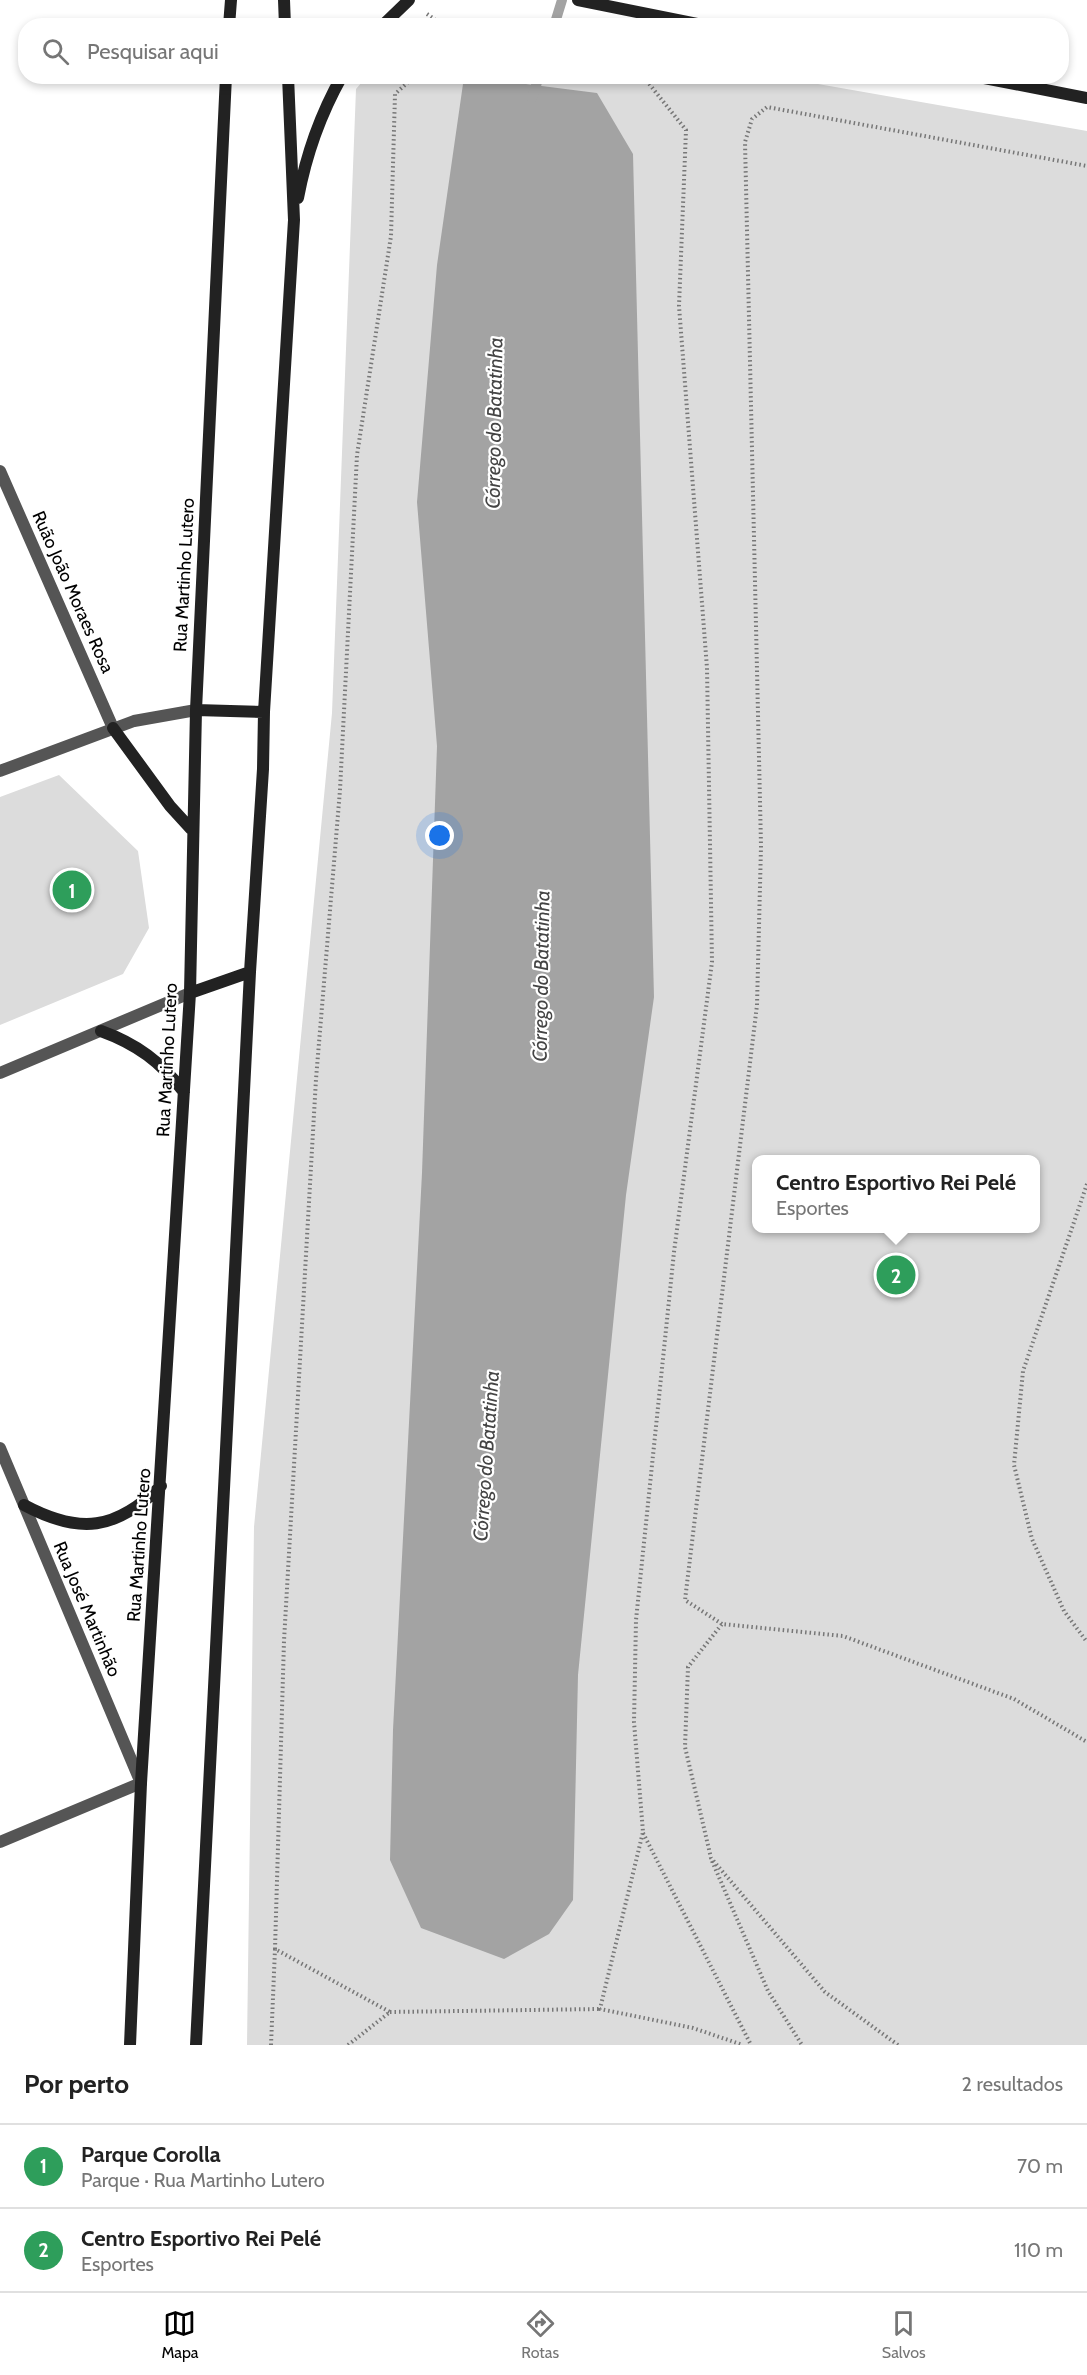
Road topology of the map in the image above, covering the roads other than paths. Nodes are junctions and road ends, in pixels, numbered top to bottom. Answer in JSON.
{"nodes":[{"id":1,"x":231,"y":0,"type":"edge"},
{"id":2,"x":284,"y":0,"type":"edge"},
{"id":3,"x":409,"y":0,"type":"edge"},
{"id":4,"x":578,"y":0,"type":"edge"},
{"id":5,"x":230,"y":18,"type":"edge"},
{"id":6,"x":285,"y":18,"type":"edge"},
{"id":7,"x":390,"y":18,"type":"edge"},
{"id":8,"x":667,"y":18,"type":"edge"},
{"id":9,"x":226,"y":84,"type":"edge"},
{"id":10,"x":288,"y":84,"type":"edge"},
{"id":11,"x":337,"y":84,"type":"edge"},
{"id":12,"x":1015,"y":84,"type":"edge"},
{"id":13,"x":1087,"y":98,"type":"edge"},
{"id":14,"x":294,"y":220,"type":"junction"},
{"id":15,"x":0,"y":471,"type":"edge"},
{"id":16,"x":196,"y":710,"type":"junction"},
{"id":17,"x":264,"y":712,"type":"junction"},
{"id":18,"x":113,"y":728,"type":"junction"},
{"id":19,"x":0,"y":771,"type":"edge"},
{"id":20,"x":191,"y":829,"type":"junction"},
{"id":21,"x":250,"y":972,"type":"junction"},
{"id":22,"x":190,"y":993,"type":"junction"},
{"id":23,"x":101,"y":1030,"type":"junction"},
{"id":24,"x":0,"y":1073,"type":"edge"},
{"id":25,"x":184,"y":1092,"type":"junction"},
{"id":26,"x":0,"y":1448,"type":"edge"},
{"id":27,"x":161,"y":1486,"type":"junction"},
{"id":28,"x":24,"y":1505,"type":"junction"},
{"id":29,"x":141,"y":1783,"type":"junction"},
{"id":30,"x":0,"y":1842,"type":"edge"},
{"id":31,"x":130,"y":2045,"type":"edge"},
{"id":32,"x":196,"y":2045,"type":"edge"}],
"edges":[{"from":1,"to":5,"type":"main road"},
{"from":2,"to":6,"type":"main road"},
{"from":3,"to":7,"type":"main road"},
{"from":4,"to":8,"type":"main road"},
{"from":9,"to":16,"type":"main road","name":"Rua Martinho Lutero"},
{"from":10,"to":14,"type":"main road"},
{"from":11,"to":14,"type":"main road"},
{"from":12,"to":13,"type":"main road"},
{"from":14,"to":17,"type":"main road"},
{"from":15,"to":18,"type":"street","name":"Ruão João Moraes Rosa"},
{"from":16,"to":17,"type":"main road"},
{"from":16,"to":18,"type":"street"},
{"from":16,"to":20,"type":"main road","name":"Rua Martinho Lutero"},
{"from":17,"to":21,"type":"main road"},
{"from":18,"to":19,"type":"street"},
{"from":18,"to":20,"type":"main road"},
{"from":20,"to":22,"type":"main road","name":"Rua Martinho Lutero"},
{"from":21,"to":22,"type":"main road"},
{"from":21,"to":32,"type":"main road"},
{"from":22,"to":23,"type":"street"},
{"from":22,"to":25,"type":"main road","name":"Rua Martinho Lutero"},
{"from":23,"to":24,"type":"street"},
{"from":23,"to":25,"type":"main road"},
{"from":25,"to":27,"type":"main road","name":"Rua Martinho Lutero"},
{"from":26,"to":28,"type":"street","name":"Rua José Martinhão"},
{"from":27,"to":28,"type":"main road"},
{"from":27,"to":29,"type":"main road","name":"Rua Martinho Lutero"},
{"from":28,"to":29,"type":"street","name":"Rua José Martinhão"},
{"from":29,"to":30,"type":"street"},
{"from":29,"to":31,"type":"main road","name":"Rua Martinho Lutero"}]}
